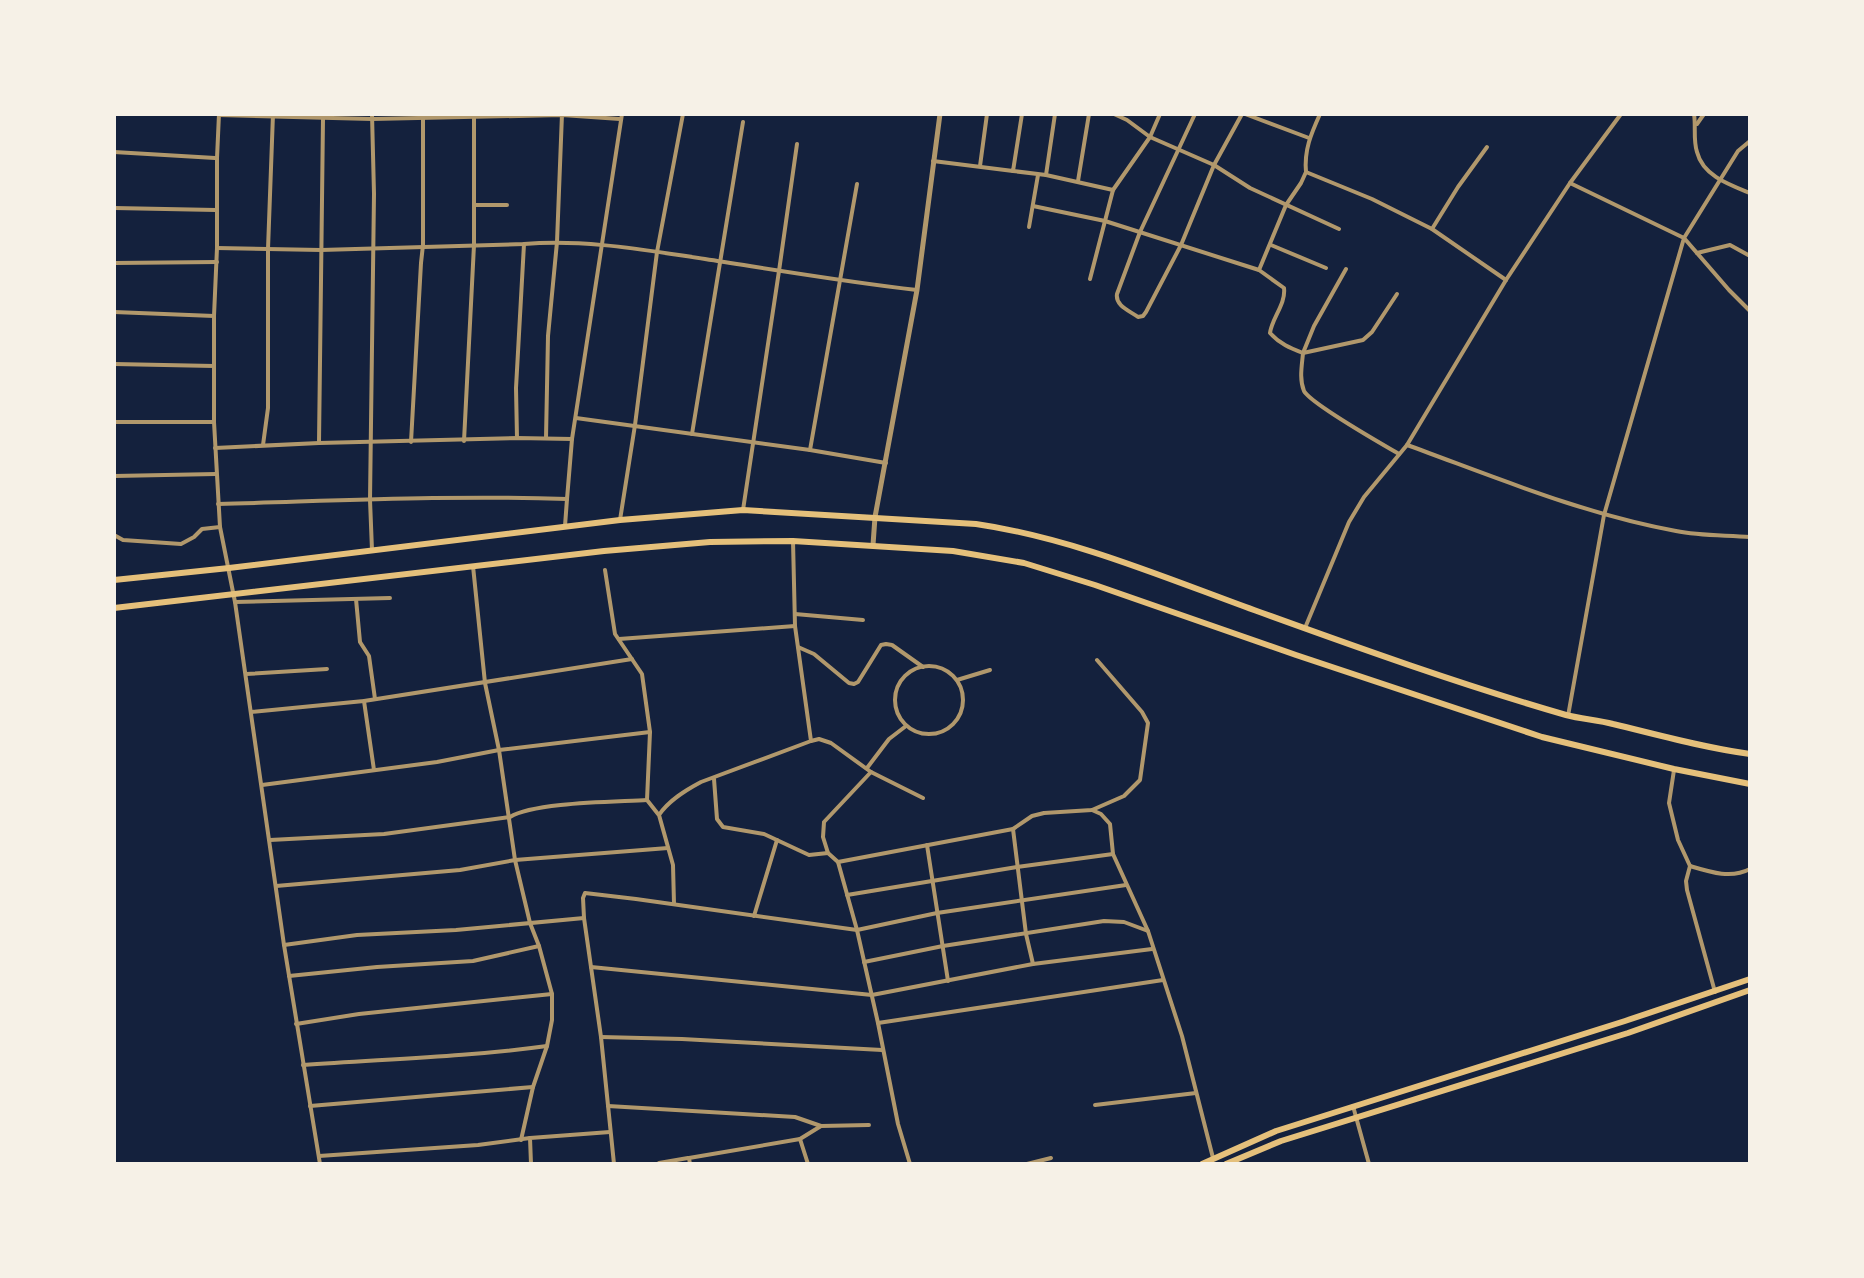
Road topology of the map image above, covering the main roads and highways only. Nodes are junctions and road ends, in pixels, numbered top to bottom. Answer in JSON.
{"nodes":[{"id":1,"x":114,"y":580,"type":"edge"},
{"id":2,"x":114,"y":608,"type":"edge"},
{"id":3,"x":1750,"y":754,"type":"edge"},
{"id":4,"x":1750,"y":784,"type":"edge"},
{"id":5,"x":1750,"y":979,"type":"edge"},
{"id":6,"x":1750,"y":990,"type":"edge"},
{"id":7,"x":1202,"y":1164,"type":"edge"},
{"id":8,"x":1226,"y":1164,"type":"edge"}],
"edges":[{"from":1,"to":3,"type":"main road"},
{"from":2,"to":4,"type":"main road"},
{"from":5,"to":7,"type":"main road"},
{"from":6,"to":8,"type":"main road"}]}
